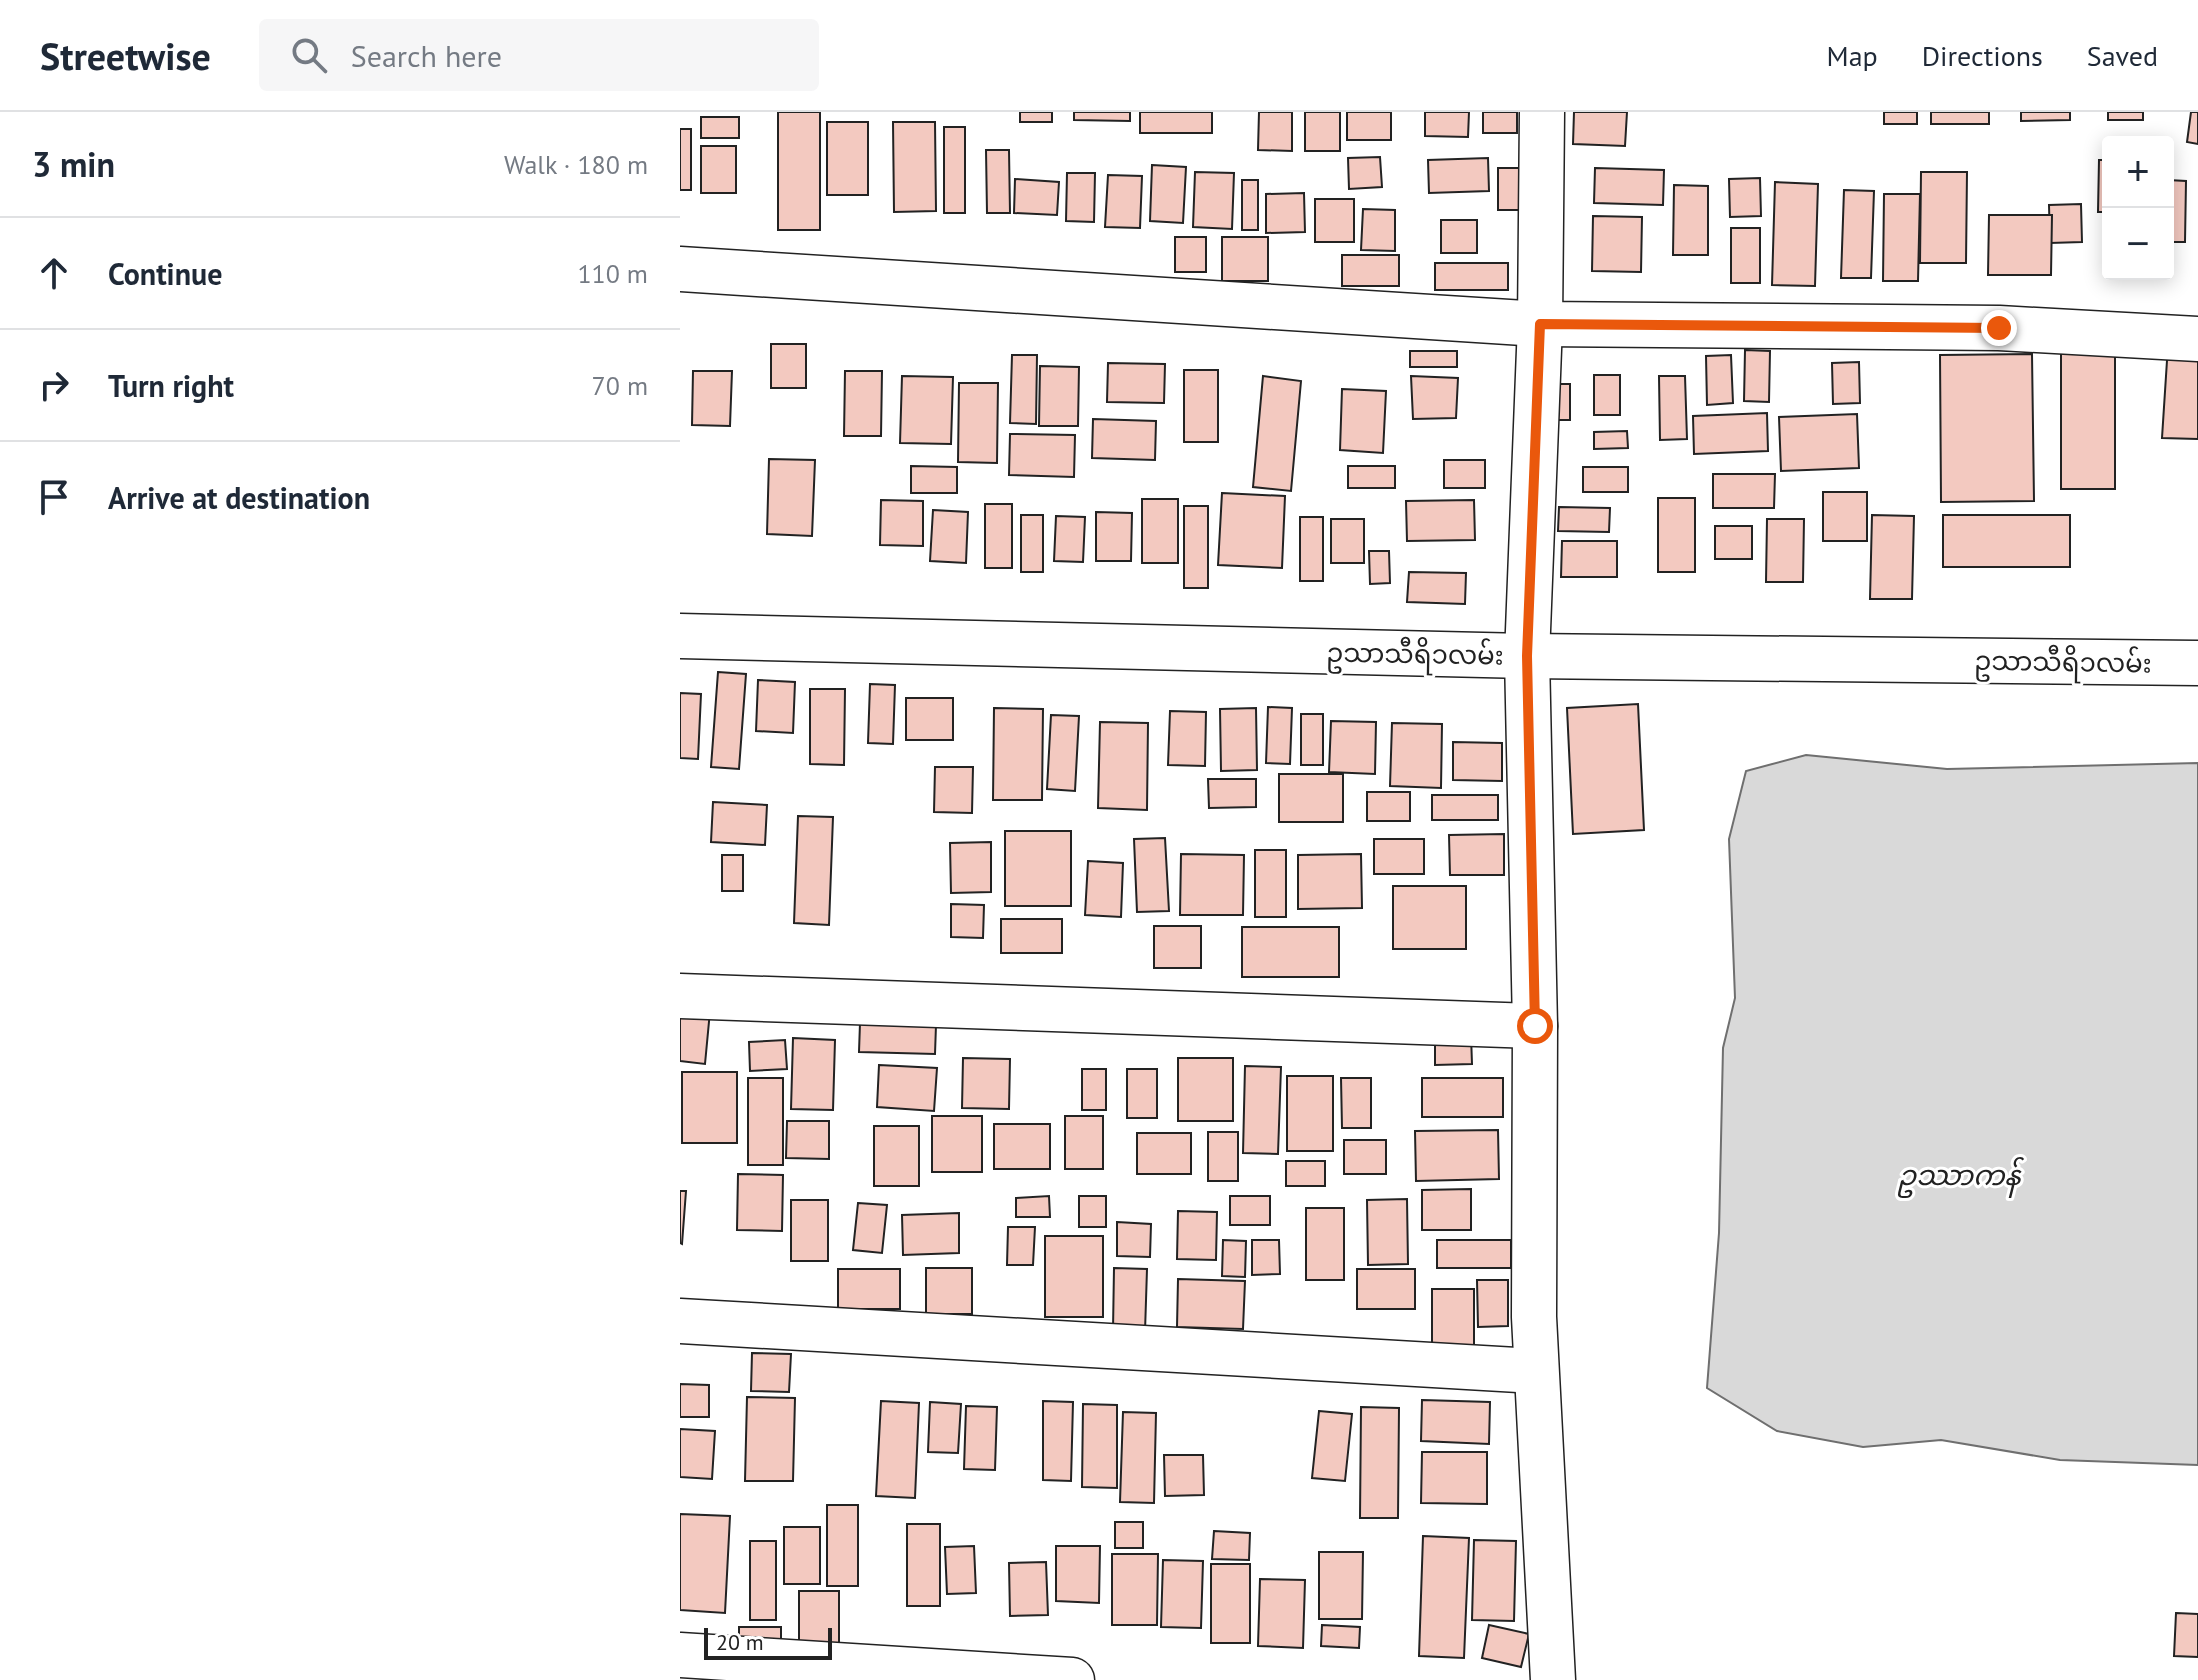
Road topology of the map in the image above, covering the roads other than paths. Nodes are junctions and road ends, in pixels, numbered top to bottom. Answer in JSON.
{"nodes":[{"id":1,"x":1542,"y":112,"type":"edge"},
{"id":2,"x":680,"y":269,"type":"edge"},
{"id":3,"x":1540,"y":324,"type":"junction"},
{"id":4,"x":2198,"y":339,"type":"edge"},
{"id":5,"x":680,"y":636,"type":"edge"},
{"id":6,"x":1527,"y":656,"type":"junction"},
{"id":7,"x":2198,"y":663,"type":"edge"},
{"id":8,"x":680,"y":996,"type":"edge"},
{"id":9,"x":1535,"y":1026,"type":"junction"},
{"id":10,"x":680,"y":1321,"type":"edge"},
{"id":11,"x":1536,"y":1371,"type":"junction"},
{"id":12,"x":680,"y":1655,"type":"edge"},
{"id":13,"x":1072,"y":1680,"type":"edge"},
{"id":14,"x":1553,"y":1680,"type":"edge"}],
"edges":[{"from":1,"to":3,"type":"street"},
{"from":2,"to":3,"type":"street"},
{"from":3,"to":4,"type":"street"},
{"from":3,"to":6,"type":"street"},
{"from":5,"to":6,"type":"street","name":"ဥသာသီရိ၁လမ်း"},
{"from":6,"to":7,"type":"street","name":"ဥသာသီရိ၁လမ်း"},
{"from":6,"to":9,"type":"street"},
{"from":8,"to":9,"type":"street"},
{"from":9,"to":11,"type":"street"},
{"from":10,"to":11,"type":"street"},
{"from":11,"to":14,"type":"street"},
{"from":12,"to":13,"type":"street"}]}
